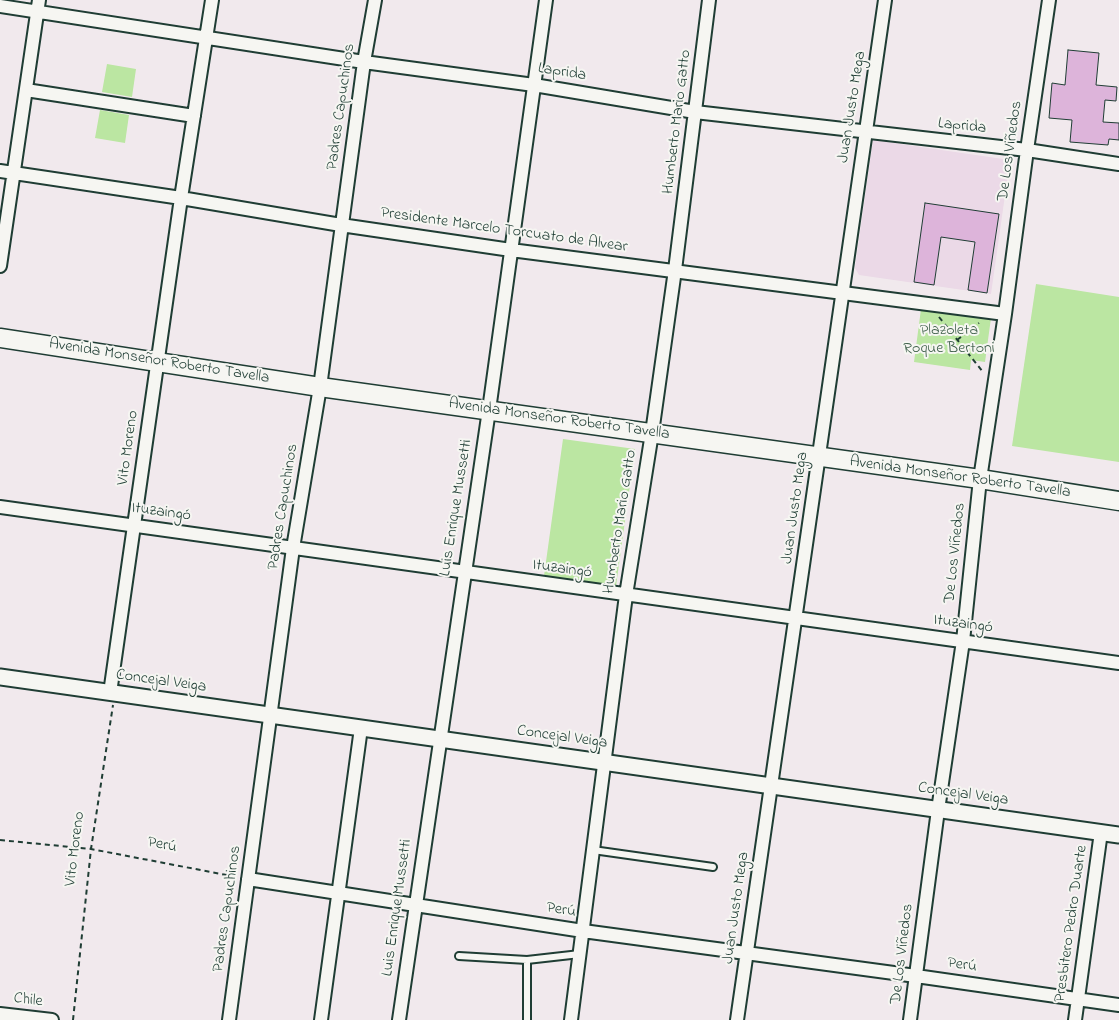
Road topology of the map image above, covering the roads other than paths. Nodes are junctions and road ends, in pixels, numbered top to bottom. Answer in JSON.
{"nodes":[{"id":1,"x":212,"y":0,"type":"edge"},
{"id":2,"x":375,"y":0,"type":"edge"},
{"id":3,"x":546,"y":0,"type":"edge"},
{"id":4,"x":709,"y":0,"type":"edge"},
{"id":5,"x":885,"y":0,"type":"edge"},
{"id":6,"x":1048,"y":0,"type":"edge"},
{"id":7,"x":0,"y":6,"type":"edge"},
{"id":8,"x":38,"y":6,"type":"edge"},
{"id":9,"x":206,"y":37,"type":"junction"},
{"id":10,"x":364,"y":62,"type":"junction"},
{"id":11,"x":534,"y":85,"type":"junction"},
{"id":12,"x":26,"y":90,"type":"junction"},
{"id":13,"x":695,"y":112,"type":"junction"},
{"id":14,"x":194,"y":116,"type":"junction"},
{"id":15,"x":865,"y":132,"type":"junction"},
{"id":16,"x":1026,"y":150,"type":"junction"},
{"id":17,"x":1119,"y":164,"type":"edge"},
{"id":18,"x":0,"y":171,"type":"edge"},
{"id":19,"x":14,"y":173,"type":"junction"},
{"id":20,"x":181,"y":198,"type":"junction"},
{"id":21,"x":341,"y":225,"type":"junction"},
{"id":22,"x":511,"y":250,"type":"junction"},
{"id":23,"x":0,"y":266,"type":"edge"},
{"id":24,"x":675,"y":270,"type":"junction"},
{"id":25,"x":842,"y":293,"type":"junction"},
{"id":26,"x":1000,"y":313,"type":"junction"},
{"id":27,"x":0,"y":338,"type":"edge"},
{"id":28,"x":157,"y":362,"type":"junction"},
{"id":29,"x":320,"y":387,"type":"junction"},
{"id":30,"x":489,"y":410,"type":"junction"},
{"id":31,"x":652,"y":433,"type":"junction"},
{"id":32,"x":820,"y":457,"type":"junction"},
{"id":33,"x":980,"y":479,"type":"junction"},
{"id":34,"x":1119,"y":501,"type":"edge"},
{"id":35,"x":0,"y":507,"type":"edge"},
{"id":36,"x":135,"y":525,"type":"junction"},
{"id":37,"x":293,"y":548,"type":"junction"},
{"id":38,"x":464,"y":573,"type":"junction"},
{"id":39,"x":626,"y":595,"type":"junction"},
{"id":40,"x":796,"y":618,"type":"junction"},
{"id":41,"x":963,"y":641,"type":"junction"},
{"id":42,"x":1119,"y":663,"type":"edge"},
{"id":43,"x":0,"y":677,"type":"edge"},
{"id":44,"x":110,"y":693,"type":"junction"},
{"id":45,"x":271,"y":715,"type":"junction"},
{"id":46,"x":361,"y":728,"type":"junction"},
{"id":47,"x":439,"y":739,"type":"junction"},
{"id":48,"x":604,"y":762,"type":"junction"},
{"id":49,"x":771,"y":786,"type":"junction"},
{"id":50,"x":938,"y":810,"type":"junction"},
{"id":51,"x":1101,"y":832,"type":"junction"},
{"id":52,"x":1119,"y":835,"type":"edge"},
{"id":53,"x":593,"y":850,"type":"junction"},
{"id":54,"x":713,"y":867,"type":"dead end"},
{"id":55,"x":248,"y":879,"type":"junction"},
{"id":56,"x":338,"y":893,"type":"junction"},
{"id":57,"x":415,"y":904,"type":"junction"},
{"id":58,"x":583,"y":931,"type":"junction"},
{"id":59,"x":580,"y":954,"type":"junction"},
{"id":60,"x":747,"y":954,"type":"junction"},
{"id":61,"x":458,"y":956,"type":"dead end"},
{"id":62,"x":527,"y":960,"type":"junction"},
{"id":63,"x":916,"y":976,"type":"junction"},
{"id":64,"x":1078,"y":1000,"type":"junction"},
{"id":65,"x":1119,"y":1005,"type":"edge"},
{"id":66,"x":0,"y":1014,"type":"edge"},
{"id":67,"x":52,"y":1020,"type":"edge"},
{"id":68,"x":229,"y":1020,"type":"edge"},
{"id":69,"x":320,"y":1020,"type":"edge"},
{"id":70,"x":398,"y":1020,"type":"edge"},
{"id":71,"x":527,"y":1020,"type":"edge"},
{"id":72,"x":571,"y":1020,"type":"edge"},
{"id":73,"x":737,"y":1020,"type":"edge"},
{"id":74,"x":910,"y":1020,"type":"edge"},
{"id":75,"x":1075,"y":1020,"type":"edge"}],
"edges":[{"from":1,"to":9,"type":"street","name":"Vito Moreno"},
{"from":2,"to":10,"type":"street","name":"Padres Capuchinos"},
{"from":3,"to":11,"type":"street","name":"Luis Enrique Mussetti"},
{"from":4,"to":13,"type":"street","name":"Humberto Mario Gatto"},
{"from":5,"to":15,"type":"street","name":"Juan Justo Mega"},
{"from":6,"to":16,"type":"street","name":"De Los Viñedos"},
{"from":7,"to":8,"type":"street","name":"Laprida"},
{"from":8,"to":9,"type":"street","name":"Laprida"},
{"from":8,"to":12,"type":"street"},
{"from":9,"to":10,"type":"street","name":"Laprida"},
{"from":9,"to":14,"type":"street","name":"Vito Moreno"},
{"from":10,"to":11,"type":"street","name":"Laprida"},
{"from":10,"to":21,"type":"street","name":"Padres Capuchinos"},
{"from":11,"to":13,"type":"street","name":"Laprida"},
{"from":11,"to":22,"type":"street","name":"Luis Enrique Mussetti"},
{"from":12,"to":14,"type":"street"},
{"from":12,"to":19,"type":"street"},
{"from":13,"to":15,"type":"street","name":"Laprida"},
{"from":13,"to":24,"type":"street","name":"Humberto Mario Gatto"},
{"from":14,"to":20,"type":"street","name":"Vito Moreno"},
{"from":15,"to":16,"type":"street","name":"Laprida"},
{"from":15,"to":25,"type":"street","name":"Juan Justo Mega"},
{"from":16,"to":17,"type":"street","name":"Laprida"},
{"from":16,"to":26,"type":"street","name":"De Los Viñedos"},
{"from":18,"to":19,"type":"street","name":"Presidente Marcelo Torcuato de Alvear"},
{"from":19,"to":20,"type":"street","name":"Presidente Marcelo Torcuato de Alvear"},
{"from":19,"to":23,"type":"street"},
{"from":20,"to":21,"type":"street","name":"Presidente Marcelo Torcuato de Alvear"},
{"from":20,"to":28,"type":"street","name":"Vito Moreno"},
{"from":21,"to":22,"type":"street","name":"Presidente Marcelo Torcuato de Alvear"},
{"from":21,"to":29,"type":"street","name":"Padres Capuchinos"},
{"from":22,"to":24,"type":"street","name":"Presidente Marcelo Torcuato de Alvear"},
{"from":22,"to":30,"type":"street","name":"Luis Enrique Mussetti"},
{"from":24,"to":25,"type":"street","name":"Presidente Marcelo Torcuato de Alvear"},
{"from":24,"to":31,"type":"street","name":"Humberto Mario Gatto"},
{"from":25,"to":26,"type":"street","name":"Presidente Marcelo Torcuato de Alvear"},
{"from":25,"to":32,"type":"street","name":"Juan Justo Mega"},
{"from":26,"to":33,"type":"street","name":"De Los Viñedos"},
{"from":27,"to":28,"type":"main road","name":"Avenida Monseñor Roberto Tavella"},
{"from":28,"to":29,"type":"main road","name":"Avenida Monseñor Roberto Tavella"},
{"from":28,"to":36,"type":"street","name":"Vito Moreno"},
{"from":29,"to":30,"type":"main road","name":"Avenida Monseñor Roberto Tavella"},
{"from":29,"to":37,"type":"street","name":"Padres Capuchinos"},
{"from":30,"to":31,"type":"main road","name":"Avenida Monseñor Roberto Tavella"},
{"from":30,"to":38,"type":"street","name":"Luis Enrique Mussetti"},
{"from":31,"to":32,"type":"main road","name":"Avenida Monseñor Roberto Tavella"},
{"from":31,"to":39,"type":"street","name":"Humberto Mario Gatto"},
{"from":32,"to":33,"type":"main road","name":"Avenida Monseñor Roberto Tavella"},
{"from":32,"to":40,"type":"street","name":"Juan Justo Mega"},
{"from":33,"to":34,"type":"main road","name":"Avenida Monseñor Roberto Tavella"},
{"from":33,"to":41,"type":"street","name":"De Los Viñedos"},
{"from":35,"to":36,"type":"street","name":"Ituzaingó"},
{"from":36,"to":37,"type":"street","name":"Ituzaingó"},
{"from":36,"to":44,"type":"street","name":"Vito Moreno"},
{"from":37,"to":38,"type":"street","name":"Ituzaingó"},
{"from":37,"to":45,"type":"street","name":"Padres Capuchinos"},
{"from":38,"to":39,"type":"street","name":"Ituzaingó"},
{"from":38,"to":47,"type":"street","name":"Luis Enrique Mussetti"},
{"from":39,"to":40,"type":"street","name":"Ituzaingó"},
{"from":39,"to":48,"type":"street","name":"Humberto Mario Gatto"},
{"from":40,"to":41,"type":"street","name":"Ituzaingó"},
{"from":40,"to":49,"type":"street","name":"Juan Justo Mega"},
{"from":41,"to":42,"type":"street","name":"Ituzaingó"},
{"from":41,"to":50,"type":"street","name":"De Los Viñedos"},
{"from":43,"to":44,"type":"street","name":"Concejal Veiga"},
{"from":44,"to":45,"type":"street","name":"Concejal Veiga"},
{"from":45,"to":46,"type":"street","name":"Concejal Veiga"},
{"from":45,"to":55,"type":"street","name":"Padres Capuchinos"},
{"from":46,"to":47,"type":"street","name":"Concejal Veiga"},
{"from":46,"to":56,"type":"street"},
{"from":47,"to":48,"type":"street","name":"Concejal Veiga"},
{"from":47,"to":57,"type":"street","name":"Luis Enrique Mussetti"},
{"from":48,"to":49,"type":"street","name":"Concejal Veiga"},
{"from":48,"to":53,"type":"street","name":"Humberto Mario Gatto"},
{"from":49,"to":50,"type":"street","name":"Concejal Veiga"},
{"from":49,"to":60,"type":"street","name":"Juan Justo Mega"},
{"from":50,"to":51,"type":"street","name":"Concejal Veiga"},
{"from":50,"to":63,"type":"street","name":"De Los Viñedos"},
{"from":51,"to":52,"type":"street","name":"Concejal Veiga"},
{"from":51,"to":64,"type":"street","name":"Presbítero Pedro Duarte"},
{"from":53,"to":54,"type":"lane"},
{"from":53,"to":58,"type":"street","name":"Humberto Mario Gatto"},
{"from":55,"to":56,"type":"street","name":"Perú"},
{"from":55,"to":68,"type":"street","name":"Padres Capuchinos"},
{"from":56,"to":57,"type":"street","name":"Perú"},
{"from":56,"to":69,"type":"street"},
{"from":57,"to":58,"type":"street","name":"Perú"},
{"from":57,"to":70,"type":"street","name":"Luis Enrique Mussetti"},
{"from":58,"to":59,"type":"street","name":"Humberto Mario Gatto"},
{"from":58,"to":60,"type":"street","name":"Perú"},
{"from":59,"to":62,"type":"lane"},
{"from":59,"to":72,"type":"street","name":"Humberto Mario Gatto"},
{"from":60,"to":63,"type":"street","name":"Perú"},
{"from":60,"to":73,"type":"street","name":"Juan Justo Mega"},
{"from":61,"to":62,"type":"lane"},
{"from":62,"to":71,"type":"lane"},
{"from":63,"to":64,"type":"street","name":"Perú"},
{"from":63,"to":74,"type":"street","name":"De Los Viñedos"},
{"from":64,"to":65,"type":"street","name":"Perú"},
{"from":64,"to":75,"type":"street","name":"Presbítero Pedro Duarte"},
{"from":66,"to":67,"type":"street","name":"Chile"}]}
